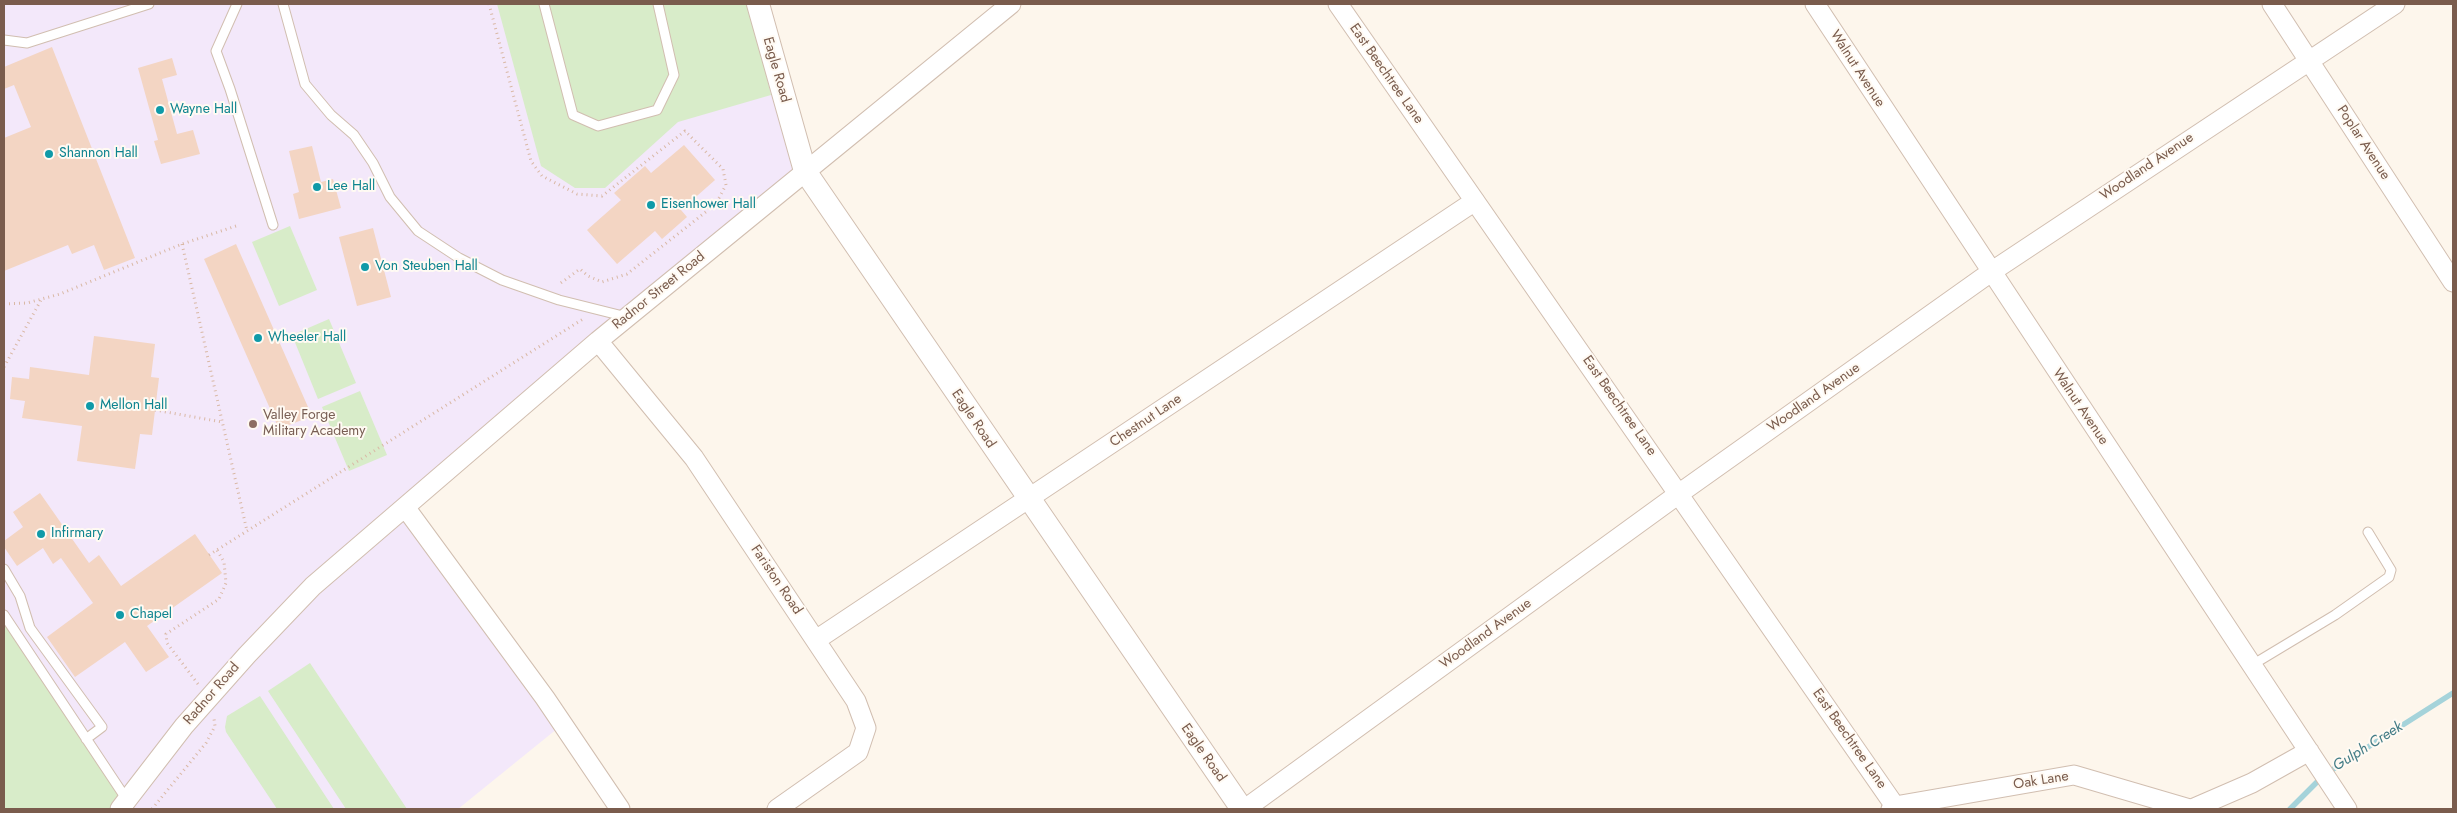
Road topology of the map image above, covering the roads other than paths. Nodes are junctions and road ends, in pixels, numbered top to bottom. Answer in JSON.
{"nodes":[{"id":1,"x":149,"y":4,"type":"edge"},
{"id":2,"x":237,"y":4,"type":"edge"},
{"id":3,"x":283,"y":4,"type":"edge"},
{"id":4,"x":544,"y":4,"type":"edge"},
{"id":5,"x":658,"y":4,"type":"edge"},
{"id":6,"x":758,"y":4,"type":"edge"},
{"id":7,"x":1010,"y":4,"type":"edge"},
{"id":8,"x":1338,"y":4,"type":"edge"},
{"id":9,"x":1815,"y":4,"type":"edge"},
{"id":10,"x":2272,"y":4,"type":"edge"},
{"id":11,"x":2395,"y":4,"type":"edge"},
{"id":12,"x":4,"y":40,"type":"edge"},
{"id":13,"x":2308,"y":60,"type":"junction"},
{"id":14,"x":805,"y":171,"type":"junction"},
{"id":15,"x":1475,"y":201,"type":"junction"},
{"id":16,"x":273,"y":225,"type":"dead end"},
{"id":17,"x":1991,"y":272,"type":"junction"},
{"id":18,"x":2453,"y":282,"type":"edge"},
{"id":19,"x":627,"y":317,"type":"junction"},
{"id":20,"x":598,"y":341,"type":"junction"},
{"id":21,"x":1680,"y":493,"type":"junction"},
{"id":22,"x":1028,"y":499,"type":"junction"},
{"id":23,"x":405,"y":507,"type":"junction"},
{"id":24,"x":2368,"y":532,"type":"dead end"},
{"id":25,"x":4,"y":570,"type":"edge"},
{"id":26,"x":313,"y":586,"type":"joint"},
{"id":27,"x":4,"y":615,"type":"edge"},
{"id":28,"x":816,"y":640,"type":"junction"},
{"id":29,"x":2252,"y":665,"type":"junction"},
{"id":30,"x":86,"y":739,"type":"junction"},
{"id":31,"x":2309,"y":751,"type":"junction"},
{"id":32,"x":123,"y":805,"type":"edge"},
{"id":33,"x":1894,"y":808,"type":"edge"},
{"id":34,"x":620,"y":809,"type":"edge"},
{"id":35,"x":777,"y":809,"type":"edge"},
{"id":36,"x":1244,"y":809,"type":"edge"},
{"id":37,"x":2191,"y":809,"type":"edge"},
{"id":38,"x":2347,"y":809,"type":"edge"}],
"edges":[{"from":1,"to":12,"type":"lane"},
{"from":2,"to":16,"type":"lane"},
{"from":3,"to":19,"type":"lane"},
{"from":4,"to":5,"type":"lane"},
{"from":6,"to":14,"type":"street","name":"Eagle Road"},
{"from":7,"to":14,"type":"street","name":"Radnor Street Road"},
{"from":8,"to":15,"type":"street","name":"East Beechtree Lane"},
{"from":9,"to":17,"type":"street","name":"Walnut Avenue"},
{"from":10,"to":13,"type":"street","name":"Poplar Avenue"},
{"from":11,"to":13,"type":"street","name":"Woodland Avenue"},
{"from":13,"to":17,"type":"street","name":"Woodland Avenue"},
{"from":13,"to":18,"type":"street","name":"Poplar Avenue"},
{"from":14,"to":19,"type":"street","name":"Radnor Street Road"},
{"from":14,"to":22,"type":"street","name":"Eagle Road"},
{"from":15,"to":21,"type":"street","name":"East Beechtree Lane"},
{"from":15,"to":22,"type":"street","name":"Chestnut Lane"},
{"from":17,"to":21,"type":"street","name":"Woodland Avenue"},
{"from":17,"to":29,"type":"street","name":"Walnut Avenue"},
{"from":19,"to":20,"type":"street","name":"Radnor Street Road"},
{"from":20,"to":23,"type":"street","name":"Radnor Street Road"},
{"from":20,"to":28,"type":"street","name":"Fariston Road"},
{"from":21,"to":33,"type":"street","name":"East Beechtree Lane"},
{"from":21,"to":36,"type":"street","name":"Woodland Avenue"},
{"from":22,"to":28,"type":"street","name":"Chestnut Lane"},
{"from":22,"to":36,"type":"street","name":"Eagle Road"},
{"from":23,"to":26,"type":"street","name":"Radnor Street Road"},
{"from":23,"to":34,"type":"street"},
{"from":24,"to":29,"type":"lane"},
{"from":25,"to":30,"type":"lane"},
{"from":26,"to":32,"type":"street","name":"Radnor Road"},
{"from":27,"to":30,"type":"lane"},
{"from":28,"to":35,"type":"street","name":"Fariston Road"},
{"from":29,"to":31,"type":"street","name":"Walnut Avenue"},
{"from":30,"to":32,"type":"lane"},
{"from":31,"to":37,"type":"street","name":"Oak Lane"},
{"from":31,"to":38,"type":"street","name":"Walnut Avenue"},
{"from":33,"to":37,"type":"street","name":"Oak Lane"}]}
